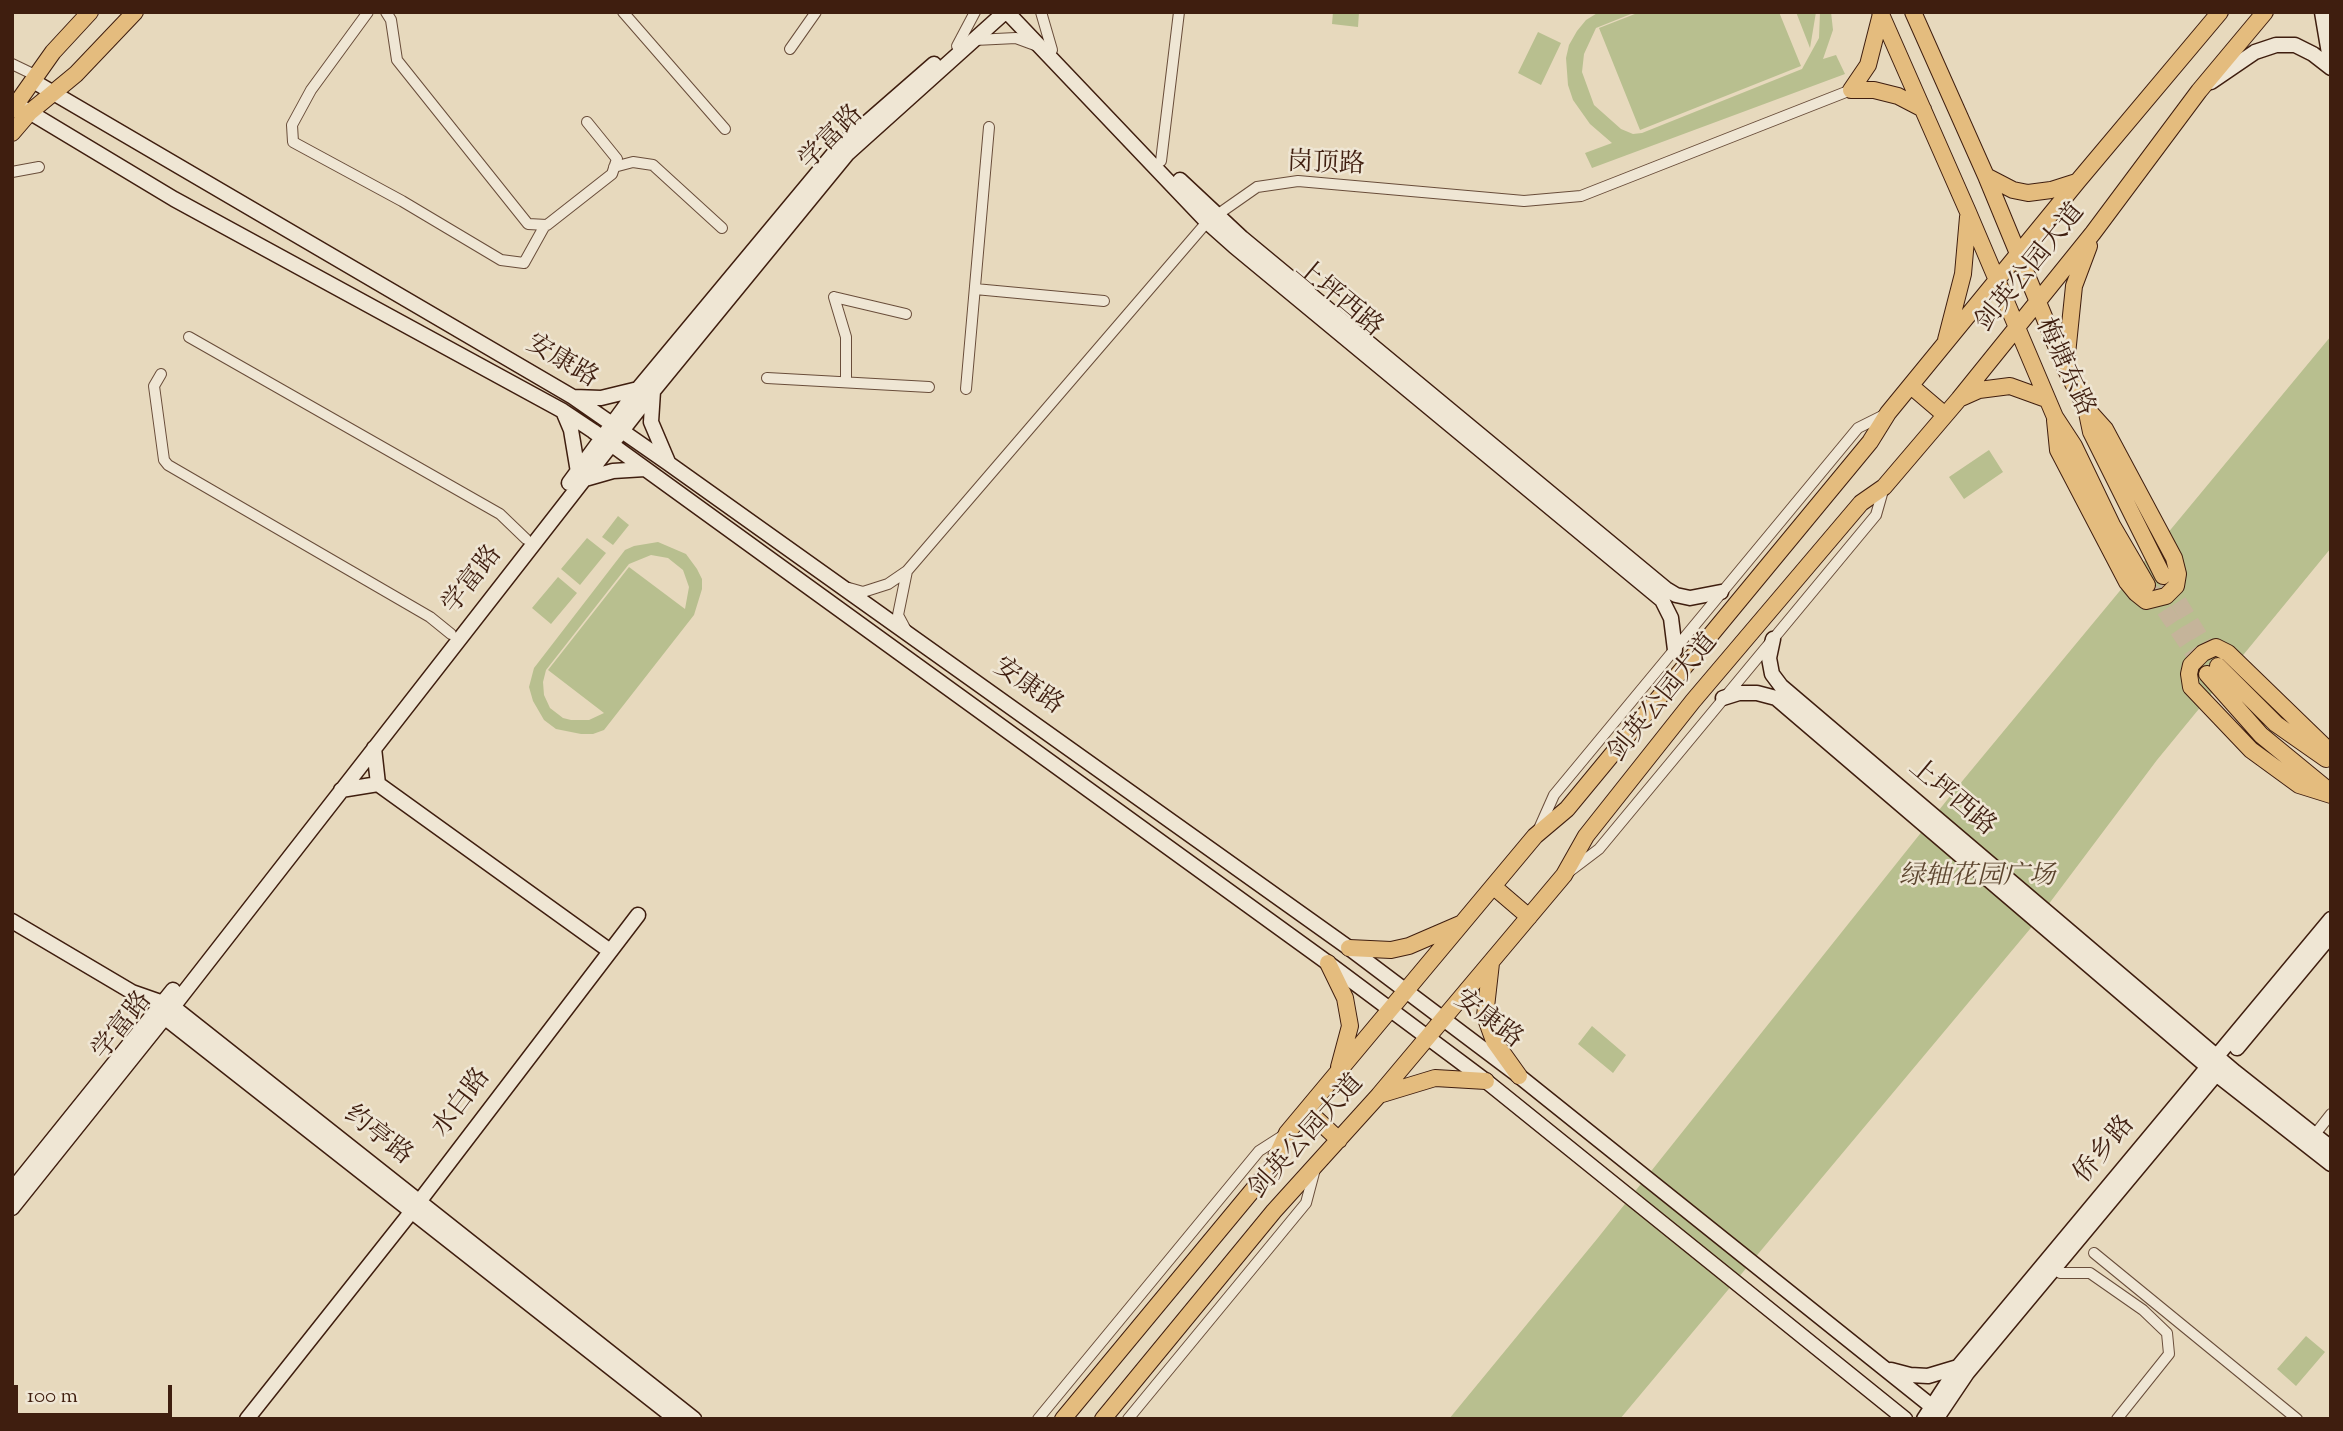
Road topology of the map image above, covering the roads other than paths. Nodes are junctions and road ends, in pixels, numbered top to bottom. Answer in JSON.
{"nodes":[{"id":1,"x":90,"y":12,"type":"edge"},
{"id":2,"x":135,"y":12,"type":"edge"},
{"id":3,"x":368,"y":12,"type":"edge"},
{"id":4,"x":386,"y":12,"type":"edge"},
{"id":5,"x":623,"y":12,"type":"edge"},
{"id":6,"x":816,"y":12,"type":"edge"},
{"id":7,"x":975,"y":12,"type":"edge"},
{"id":8,"x":997,"y":12,"type":"edge"},
{"id":9,"x":1006,"y":12,"type":"edge"},
{"id":10,"x":1014,"y":12,"type":"edge"},
{"id":11,"x":1041,"y":12,"type":"edge"},
{"id":12,"x":1179,"y":12,"type":"edge"},
{"id":13,"x":1913,"y":12,"type":"edge"},
{"id":14,"x":2220,"y":12,"type":"edge"},
{"id":15,"x":2265,"y":12,"type":"edge"},
{"id":16,"x":2322,"y":12,"type":"edge"},
{"id":17,"x":1881,"y":13,"type":"edge"},
{"id":18,"x":960,"y":43,"type":"junction"},
{"id":19,"x":790,"y":49,"type":"dead end"},
{"id":20,"x":1046,"y":49,"type":"junction"},
{"id":21,"x":12,"y":65,"type":"edge"},
{"id":22,"x":2331,"y":66,"type":"edge"},
{"id":23,"x":35,"y":78,"type":"junction"},
{"id":24,"x":1851,"y":90,"type":"junction"},
{"id":25,"x":2199,"y":91,"type":"junction"},
{"id":26,"x":52,"y":94,"type":"junction"},
{"id":27,"x":20,"y":109,"type":"edge"},
{"id":28,"x":1923,"y":109,"type":"junction"},
{"id":29,"x":587,"y":122,"type":"dead end"},
{"id":30,"x":989,"y":127,"type":"dead end"},
{"id":31,"x":725,"y":130,"type":"dead end"},
{"id":32,"x":12,"y":133,"type":"edge"},
{"id":33,"x":1161,"y":161,"type":"junction"},
{"id":34,"x":39,"y":167,"type":"dead end"},
{"id":35,"x":614,"y":167,"type":"junction"},
{"id":36,"x":12,"y":172,"type":"edge"},
{"id":37,"x":1986,"y":176,"type":"junction"},
{"id":38,"x":2078,"y":181,"type":"junction"},
{"id":39,"x":1968,"y":212,"type":"junction"},
{"id":40,"x":1212,"y":219,"type":"junction"},
{"id":41,"x":544,"y":227,"type":"junction"},
{"id":42,"x":722,"y":228,"type":"dead end"},
{"id":43,"x":2093,"y":233,"type":"junction"},
{"id":44,"x":2018,"y":255,"type":"junction"},
{"id":45,"x":1997,"y":281,"type":"junction"},
{"id":46,"x":975,"y":289,"type":"junction"},
{"id":47,"x":1104,"y":301,"type":"dead end"},
{"id":48,"x":2038,"y":302,"type":"junction"},
{"id":49,"x":906,"y":314,"type":"dead end"},
{"id":50,"x":2017,"y":328,"type":"junction"},
{"id":51,"x":189,"y":337,"type":"dead end"},
{"id":52,"x":1945,"y":346,"type":"junction"},
{"id":53,"x":2066,"y":370,"type":"junction"},
{"id":54,"x":161,"y":374,"type":"dead end"},
{"id":55,"x":767,"y":378,"type":"dead end"},
{"id":56,"x":846,"y":382,"type":"junction"},
{"id":57,"x":1911,"y":386,"type":"junction"},
{"id":58,"x":929,"y":387,"type":"dead end"},
{"id":59,"x":967,"y":389,"type":"dead end"},
{"id":60,"x":646,"y":390,"type":"junction"},
{"id":61,"x":573,"y":397,"type":"junction"},
{"id":62,"x":1959,"y":399,"type":"junction"},
{"id":63,"x":2046,"y":399,"type":"junction"},
{"id":64,"x":2086,"y":408,"type":"junction"},
{"id":65,"x":564,"y":411,"type":"junction"},
{"id":66,"x":1888,"y":413,"type":"junction"},
{"id":67,"x":1945,"y":415,"type":"junction"},
{"id":68,"x":2055,"y":417,"type":"junction"},
{"id":69,"x":617,"y":428,"type":"junction"},
{"id":70,"x":612,"y":445,"type":"junction"},
{"id":71,"x":668,"y":463,"type":"junction"},
{"id":72,"x":645,"y":469,"type":"junction"},
{"id":73,"x":581,"y":476,"type":"junction"},
{"id":74,"x":1884,"y":487,"type":"junction"},
{"id":75,"x":707,"y":490,"type":"junction"},
{"id":76,"x":695,"y":505,"type":"junction"},
{"id":77,"x":526,"y":538,"type":"junction"},
{"id":78,"x":907,"y":571,"type":"junction"},
{"id":79,"x":2162,"y":576,"type":"tunnel mouth"},
{"id":80,"x":2147,"y":585,"type":"tunnel mouth"},
{"id":81,"x":842,"y":587,"type":"junction"},
{"id":82,"x":1721,"y":592,"type":"junction"},
{"id":83,"x":1664,"y":594,"type":"junction"},
{"id":84,"x":451,"y":634,"type":"junction"},
{"id":85,"x":908,"y":634,"type":"junction"},
{"id":86,"x":1773,"y":639,"type":"junction"},
{"id":87,"x":1675,"y":650,"type":"junction"},
{"id":88,"x":1779,"y":692,"type":"junction"},
{"id":89,"x":1723,"y":698,"type":"junction"},
{"id":90,"x":374,"y":748,"type":"junction"},
{"id":91,"x":2331,"y":756,"type":"edge"},
{"id":92,"x":2331,"y":762,"type":"edge"},
{"id":93,"x":378,"y":784,"type":"junction"},
{"id":94,"x":341,"y":790,"type":"junction"},
{"id":95,"x":2331,"y":794,"type":"edge"},
{"id":96,"x":1535,"y":836,"type":"junction"},
{"id":97,"x":1564,"y":875,"type":"junction"},
{"id":98,"x":1494,"y":887,"type":"junction"},
{"id":99,"x":638,"y":915,"type":"dead end"},
{"id":100,"x":1529,"y":917,"type":"junction"},
{"id":101,"x":2331,"y":919,"type":"edge"},
{"id":102,"x":12,"y":920,"type":"edge"},
{"id":103,"x":1465,"y":921,"type":"junction"},
{"id":104,"x":12,"y":931,"type":"edge"},
{"id":105,"x":2331,"y":936,"type":"edge"},
{"id":106,"x":1349,"y":948,"type":"junction"},
{"id":107,"x":610,"y":951,"type":"junction"},
{"id":108,"x":1492,"y":962,"type":"junction"},
{"id":109,"x":1328,"y":963,"type":"junction"},
{"id":110,"x":1407,"y":991,"type":"junction"},
{"id":111,"x":164,"y":1009,"type":"junction"},
{"id":112,"x":1391,"y":1010,"type":"junction"},
{"id":113,"x":1443,"y":1019,"type":"junction"},
{"id":114,"x":1428,"y":1037,"type":"junction"},
{"id":115,"x":2217,"y":1065,"type":"junction"},
{"id":116,"x":1337,"y":1075,"type":"junction"},
{"id":117,"x":1519,"y":1076,"type":"junction"},
{"id":118,"x":1486,"y":1081,"type":"junction"},
{"id":119,"x":1379,"y":1095,"type":"junction"},
{"id":120,"x":1307,"y":1110,"type":"junction"},
{"id":121,"x":2331,"y":1114,"type":"edge"},
{"id":122,"x":1287,"y":1133,"type":"junction"},
{"id":123,"x":2316,"y":1133,"type":"dead end"},
{"id":124,"x":1339,"y":1140,"type":"junction"},
{"id":125,"x":2331,"y":1148,"type":"edge"},
{"id":126,"x":2331,"y":1164,"type":"edge"},
{"id":127,"x":1316,"y":1167,"type":"junction"},
{"id":128,"x":12,"y":1190,"type":"edge"},
{"id":129,"x":416,"y":1207,"type":"junction"},
{"id":130,"x":12,"y":1208,"type":"edge"},
{"id":131,"x":2094,"y":1253,"type":"dead end"},
{"id":132,"x":2060,"y":1273,"type":"dead end"},
{"id":133,"x":1873,"y":1359,"type":"junction"},
{"id":134,"x":1958,"y":1367,"type":"junction"},
{"id":135,"x":1885,"y":1368,"type":"junction"},
{"id":136,"x":1856,"y":1379,"type":"junction"},
{"id":137,"x":1880,"y":1398,"type":"junction"},
{"id":138,"x":1933,"y":1414,"type":"edge"},
{"id":139,"x":247,"y":1419,"type":"edge"},
{"id":140,"x":676,"y":1419,"type":"edge"},
{"id":141,"x":694,"y":1419,"type":"edge"},
{"id":142,"x":1038,"y":1419,"type":"edge"},
{"id":143,"x":1063,"y":1419,"type":"edge"},
{"id":144,"x":1103,"y":1419,"type":"edge"},
{"id":145,"x":1128,"y":1419,"type":"edge"},
{"id":146,"x":1890,"y":1419,"type":"edge"},
{"id":147,"x":1905,"y":1419,"type":"edge"},
{"id":148,"x":2117,"y":1419,"type":"edge"},
{"id":149,"x":2297,"y":1419,"type":"edge"}],
"edges":[{"from":1,"to":23,"type":"main road"},
{"from":2,"to":26,"type":"main road"},
{"from":3,"to":41,"type":"street"},
{"from":4,"to":41,"type":"street"},
{"from":5,"to":31,"type":"street"},
{"from":6,"to":19,"type":"street"},
{"from":7,"to":18,"type":"street"},
{"from":8,"to":18,"type":"street","name":"学富路"},
{"from":9,"to":20,"type":"street","name":"上坪西路"},
{"from":9,"to":60,"type":"street","name":"学富路"},
{"from":10,"to":20,"type":"street","name":"上坪西路"},
{"from":11,"to":20,"type":"street"},
{"from":12,"to":33,"type":"street"},
{"from":13,"to":37,"type":"main road","name":"梅塘东路"},
{"from":14,"to":38,"type":"main road","name":"剑英公园大道"},
{"from":15,"to":25,"type":"main road","name":"剑英公园大道"},
{"from":16,"to":22,"type":"street"},
{"from":17,"to":24,"type":"main road"},
{"from":17,"to":28,"type":"main road","name":"梅塘东路"},
{"from":18,"to":20,"type":"street"},
{"from":18,"to":60,"type":"street","name":"学富路"},
{"from":20,"to":33,"type":"street","name":"上坪西路"},
{"from":20,"to":40,"type":"street","name":"上坪西路"},
{"from":21,"to":23,"type":"street"},
{"from":22,"to":25,"type":"street"},
{"from":23,"to":26,"type":"street","name":"安康路"},
{"from":23,"to":27,"type":"main road"},
{"from":24,"to":28,"type":"main road"},
{"from":24,"to":40,"type":"street","name":"岗顶路"},
{"from":25,"to":43,"type":"main road","name":"剑英公园大道"},
{"from":26,"to":27,"type":"main road"},
{"from":26,"to":61,"type":"street","name":"安康路"},
{"from":27,"to":32,"type":"main road"},
{"from":27,"to":65,"type":"street","name":"安康路"},
{"from":28,"to":39,"type":"main road","name":"梅塘东路"},
{"from":29,"to":35,"type":"street"},
{"from":30,"to":46,"type":"street"},
{"from":33,"to":40,"type":"street","name":"上坪西路"},
{"from":34,"to":36,"type":"street"},
{"from":35,"to":41,"type":"street"},
{"from":35,"to":42,"type":"street"},
{"from":37,"to":38,"type":"main road"},
{"from":37,"to":44,"type":"main road","name":"梅塘东路"},
{"from":38,"to":44,"type":"main road","name":"剑英公园大道"},
{"from":39,"to":45,"type":"main road","name":"梅塘东路"},
{"from":39,"to":52,"type":"main road"},
{"from":40,"to":78,"type":"street","name":"岗顶路"},
{"from":40,"to":83,"type":"street","name":"上坪西路"},
{"from":43,"to":48,"type":"main road","name":"剑英公园大道"},
{"from":43,"to":53,"type":"main road"},
{"from":44,"to":45,"type":"main road","name":"剑英公园大道"},
{"from":44,"to":48,"type":"main road","name":"梅塘东路"},
{"from":45,"to":50,"type":"main road","name":"梅塘东路"},
{"from":45,"to":52,"type":"main road","name":"剑英公园大道"},
{"from":46,"to":47,"type":"street"},
{"from":46,"to":59,"type":"street"},
{"from":48,"to":50,"type":"main road","name":"剑英公园大道"},
{"from":48,"to":53,"type":"main road","name":"梅塘东路"},
{"from":49,"to":56,"type":"street"},
{"from":50,"to":62,"type":"main road","name":"剑英公园大道"},
{"from":50,"to":63,"type":"main road","name":"梅塘东路"},
{"from":51,"to":77,"type":"street"},
{"from":52,"to":57,"type":"main road","name":"剑英公园大道"},
{"from":53,"to":64,"type":"main road","name":"梅塘东路"},
{"from":54,"to":84,"type":"street"},
{"from":55,"to":56,"type":"street"},
{"from":56,"to":58,"type":"street"},
{"from":57,"to":66,"type":"main road","name":"剑英公园大道"},
{"from":57,"to":67,"type":"main road"},
{"from":60,"to":61,"type":"street"},
{"from":60,"to":69,"type":"street","name":"学富路"},
{"from":60,"to":71,"type":"street"},
{"from":61,"to":69,"type":"street","name":"安康路"},
{"from":62,"to":63,"type":"main road"},
{"from":62,"to":67,"type":"main road","name":"剑英公园大道"},
{"from":63,"to":68,"type":"main road","name":"梅塘东路"},
{"from":64,"to":68,"type":"main road"},
{"from":64,"to":79,"type":"main road","name":"梅塘东路"},
{"from":65,"to":70,"type":"street","name":"安康路"},
{"from":65,"to":73,"type":"street"},
{"from":66,"to":82,"type":"street"},
{"from":66,"to":96,"type":"main road","name":"剑英公园大道"},
{"from":67,"to":74,"type":"main road","name":"剑英公园大道"},
{"from":68,"to":80,"type":"main road","name":"梅塘东路"},
{"from":69,"to":70,"type":"street","name":"学富路"},
{"from":69,"to":71,"type":"street","name":"安康路"},
{"from":69,"to":73,"type":"street","name":"学富路"},
{"from":70,"to":72,"type":"street","name":"安康路"},
{"from":70,"to":73,"type":"street","name":"学富路"},
{"from":71,"to":75,"type":"street","name":"安康路"},
{"from":72,"to":73,"type":"street"},
{"from":72,"to":76,"type":"street","name":"安康路"},
{"from":73,"to":77,"type":"street","name":"学富路"},
{"from":73,"to":90,"type":"street","name":"学富路"},
{"from":74,"to":86,"type":"street"},
{"from":74,"to":97,"type":"main road","name":"剑英公园大道"},
{"from":75,"to":76,"type":"street"},
{"from":75,"to":81,"type":"street","name":"安康路"},
{"from":76,"to":109,"type":"street","name":"安康路"},
{"from":77,"to":84,"type":"street","name":"学富路"},
{"from":78,"to":81,"type":"street"},
{"from":78,"to":85,"type":"street"},
{"from":81,"to":85,"type":"street","name":"安康路"},
{"from":82,"to":83,"type":"street"},
{"from":82,"to":87,"type":"street"},
{"from":83,"to":87,"type":"street"},
{"from":84,"to":111,"type":"street","name":"学富路"},
{"from":85,"to":106,"type":"street","name":"安康路"},
{"from":86,"to":88,"type":"street"},
{"from":86,"to":89,"type":"street"},
{"from":87,"to":96,"type":"street"},
{"from":88,"to":89,"type":"street"},
{"from":88,"to":115,"type":"street","name":"上坪西路"},
{"from":89,"to":97,"type":"street"},
{"from":90,"to":93,"type":"street"},
{"from":90,"to":94,"type":"street","name":"学富路"},
{"from":91,"to":95,"type":"main road"},
{"from":92,"to":95,"type":"main road"},
{"from":93,"to":94,"type":"street"},
{"from":93,"to":107,"type":"street"},
{"from":94,"to":111,"type":"street","name":"学富路"},
{"from":96,"to":98,"type":"main road","name":"剑英公园大道"},
{"from":97,"to":100,"type":"main road","name":"剑英公园大道"},
{"from":98,"to":100,"type":"main road"},
{"from":98,"to":103,"type":"main road","name":"剑英公园大道"},
{"from":99,"to":107,"type":"street","name":"水白路"},
{"from":100,"to":108,"type":"main road","name":"剑英公园大道"},
{"from":101,"to":115,"type":"street","name":"侨乡路"},
{"from":102,"to":111,"type":"street","name":"约亭路"},
{"from":103,"to":106,"type":"main road"},
{"from":103,"to":110,"type":"main road","name":"剑英公园大道"},
{"from":104,"to":111,"type":"street","name":"约亭路"},
{"from":105,"to":115,"type":"street","name":"侨乡路"},
{"from":106,"to":110,"type":"street","name":"安康路"},
{"from":107,"to":129,"type":"street","name":"水白路"},
{"from":108,"to":113,"type":"main road","name":"剑英公园大道"},
{"from":108,"to":117,"type":"main road"},
{"from":109,"to":112,"type":"street","name":"安康路"},
{"from":109,"to":116,"type":"main road"},
{"from":110,"to":112,"type":"main road","name":"剑英公园大道"},
{"from":110,"to":113,"type":"street","name":"安康路"},
{"from":111,"to":128,"type":"street","name":"学富路"},
{"from":111,"to":129,"type":"street","name":"约亭路"},
{"from":111,"to":130,"type":"street","name":"学富路"},
{"from":112,"to":114,"type":"street","name":"安康路"},
{"from":112,"to":116,"type":"main road","name":"剑英公园大道"},
{"from":113,"to":114,"type":"main road","name":"剑英公园大道"},
{"from":113,"to":117,"type":"street","name":"安康路"},
{"from":114,"to":118,"type":"street","name":"安康路"},
{"from":114,"to":119,"type":"main road","name":"剑英公园大道"},
{"from":115,"to":125,"type":"street"},
{"from":115,"to":126,"type":"street"},
{"from":115,"to":134,"type":"street","name":"侨乡路"},
{"from":115,"to":138,"type":"street","name":"侨乡路"},
{"from":116,"to":120,"type":"main road","name":"剑英公园大道"},
{"from":117,"to":133,"type":"street","name":"安康路"},
{"from":118,"to":119,"type":"main road"},
{"from":118,"to":136,"type":"street","name":"安康路"},
{"from":119,"to":124,"type":"main road","name":"剑英公园大道"},
{"from":120,"to":122,"type":"main road","name":"剑英公园大道"},
{"from":120,"to":124,"type":"main road"},
{"from":121,"to":123,"type":"street"},
{"from":122,"to":142,"type":"street"},
{"from":122,"to":143,"type":"main road","name":"剑英公园大道"},
{"from":124,"to":127,"type":"main road","name":"剑英公园大道"},
{"from":127,"to":144,"type":"main road","name":"剑英公园大道"},
{"from":127,"to":145,"type":"street"},
{"from":129,"to":139,"type":"street","name":"水白路"},
{"from":129,"to":140,"type":"street","name":"约亭路"},
{"from":129,"to":141,"type":"street","name":"约亭路"},
{"from":131,"to":149,"type":"street"},
{"from":132,"to":148,"type":"street"},
{"from":133,"to":135,"type":"street","name":"安康路"},
{"from":133,"to":136,"type":"street"},
{"from":134,"to":135,"type":"street"},
{"from":134,"to":138,"type":"street","name":"侨乡路"},
{"from":135,"to":138,"type":"street","name":"安康路"},
{"from":136,"to":137,"type":"street","name":"安康路"},
{"from":137,"to":146,"type":"street"},
{"from":137,"to":147,"type":"street","name":"安康路"}]}
